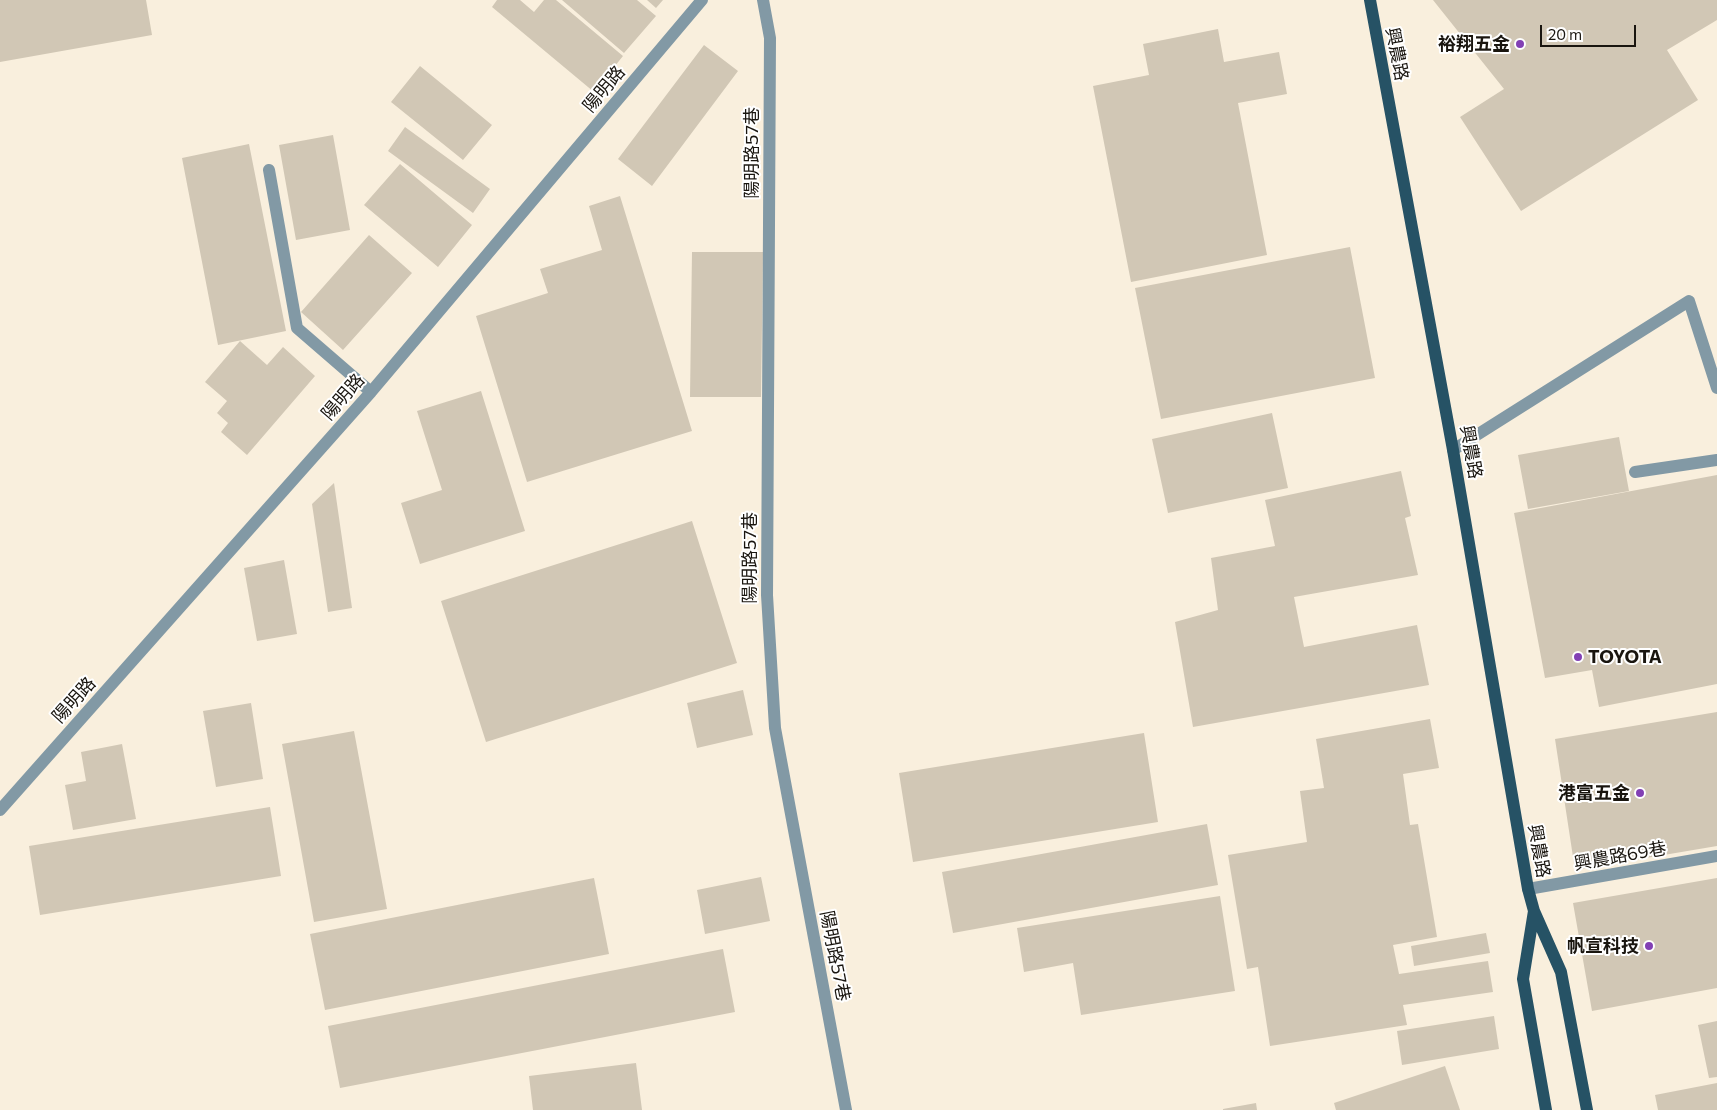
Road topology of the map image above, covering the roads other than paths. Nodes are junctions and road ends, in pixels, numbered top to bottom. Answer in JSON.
{"nodes":[{"id":1,"x":702,"y":0,"type":"edge"},
{"id":2,"x":762,"y":0,"type":"edge"},
{"id":3,"x":1370,"y":0,"type":"edge"},
{"id":4,"x":269,"y":170,"type":"dead end"},
{"id":5,"x":1717,"y":388,"type":"edge"},
{"id":6,"x":371,"y":392,"type":"junction"},
{"id":7,"x":1453,"y":450,"type":"junction"},
{"id":8,"x":1717,"y":460,"type":"edge"},
{"id":9,"x":1635,"y":472,"type":"dead end"},
{"id":10,"x":0,"y":810,"type":"edge"},
{"id":11,"x":1717,"y":856,"type":"edge"},
{"id":12,"x":1528,"y":889,"type":"junction"},
{"id":13,"x":1534,"y":911,"type":"junction"},
{"id":14,"x":846,"y":1110,"type":"edge"},
{"id":15,"x":1546,"y":1110,"type":"edge"},
{"id":16,"x":1587,"y":1110,"type":"edge"}],
"edges":[{"from":1,"to":6,"type":"street","name":"陽明路"},
{"from":2,"to":14,"type":"street","name":"陽明路57巷"},
{"from":3,"to":7,"type":"main road","name":"興農路"},
{"from":4,"to":6,"type":"street"},
{"from":5,"to":7,"type":"street"},
{"from":6,"to":10,"type":"street","name":"陽明路"},
{"from":7,"to":12,"type":"main road","name":"興農路"},
{"from":8,"to":9,"type":"street"},
{"from":11,"to":12,"type":"street","name":"興農路69巷"},
{"from":12,"to":13,"type":"main road","name":"興農路"},
{"from":13,"to":15,"type":"main road","name":"興農路"},
{"from":13,"to":16,"type":"main road","name":"興農路"}]}
